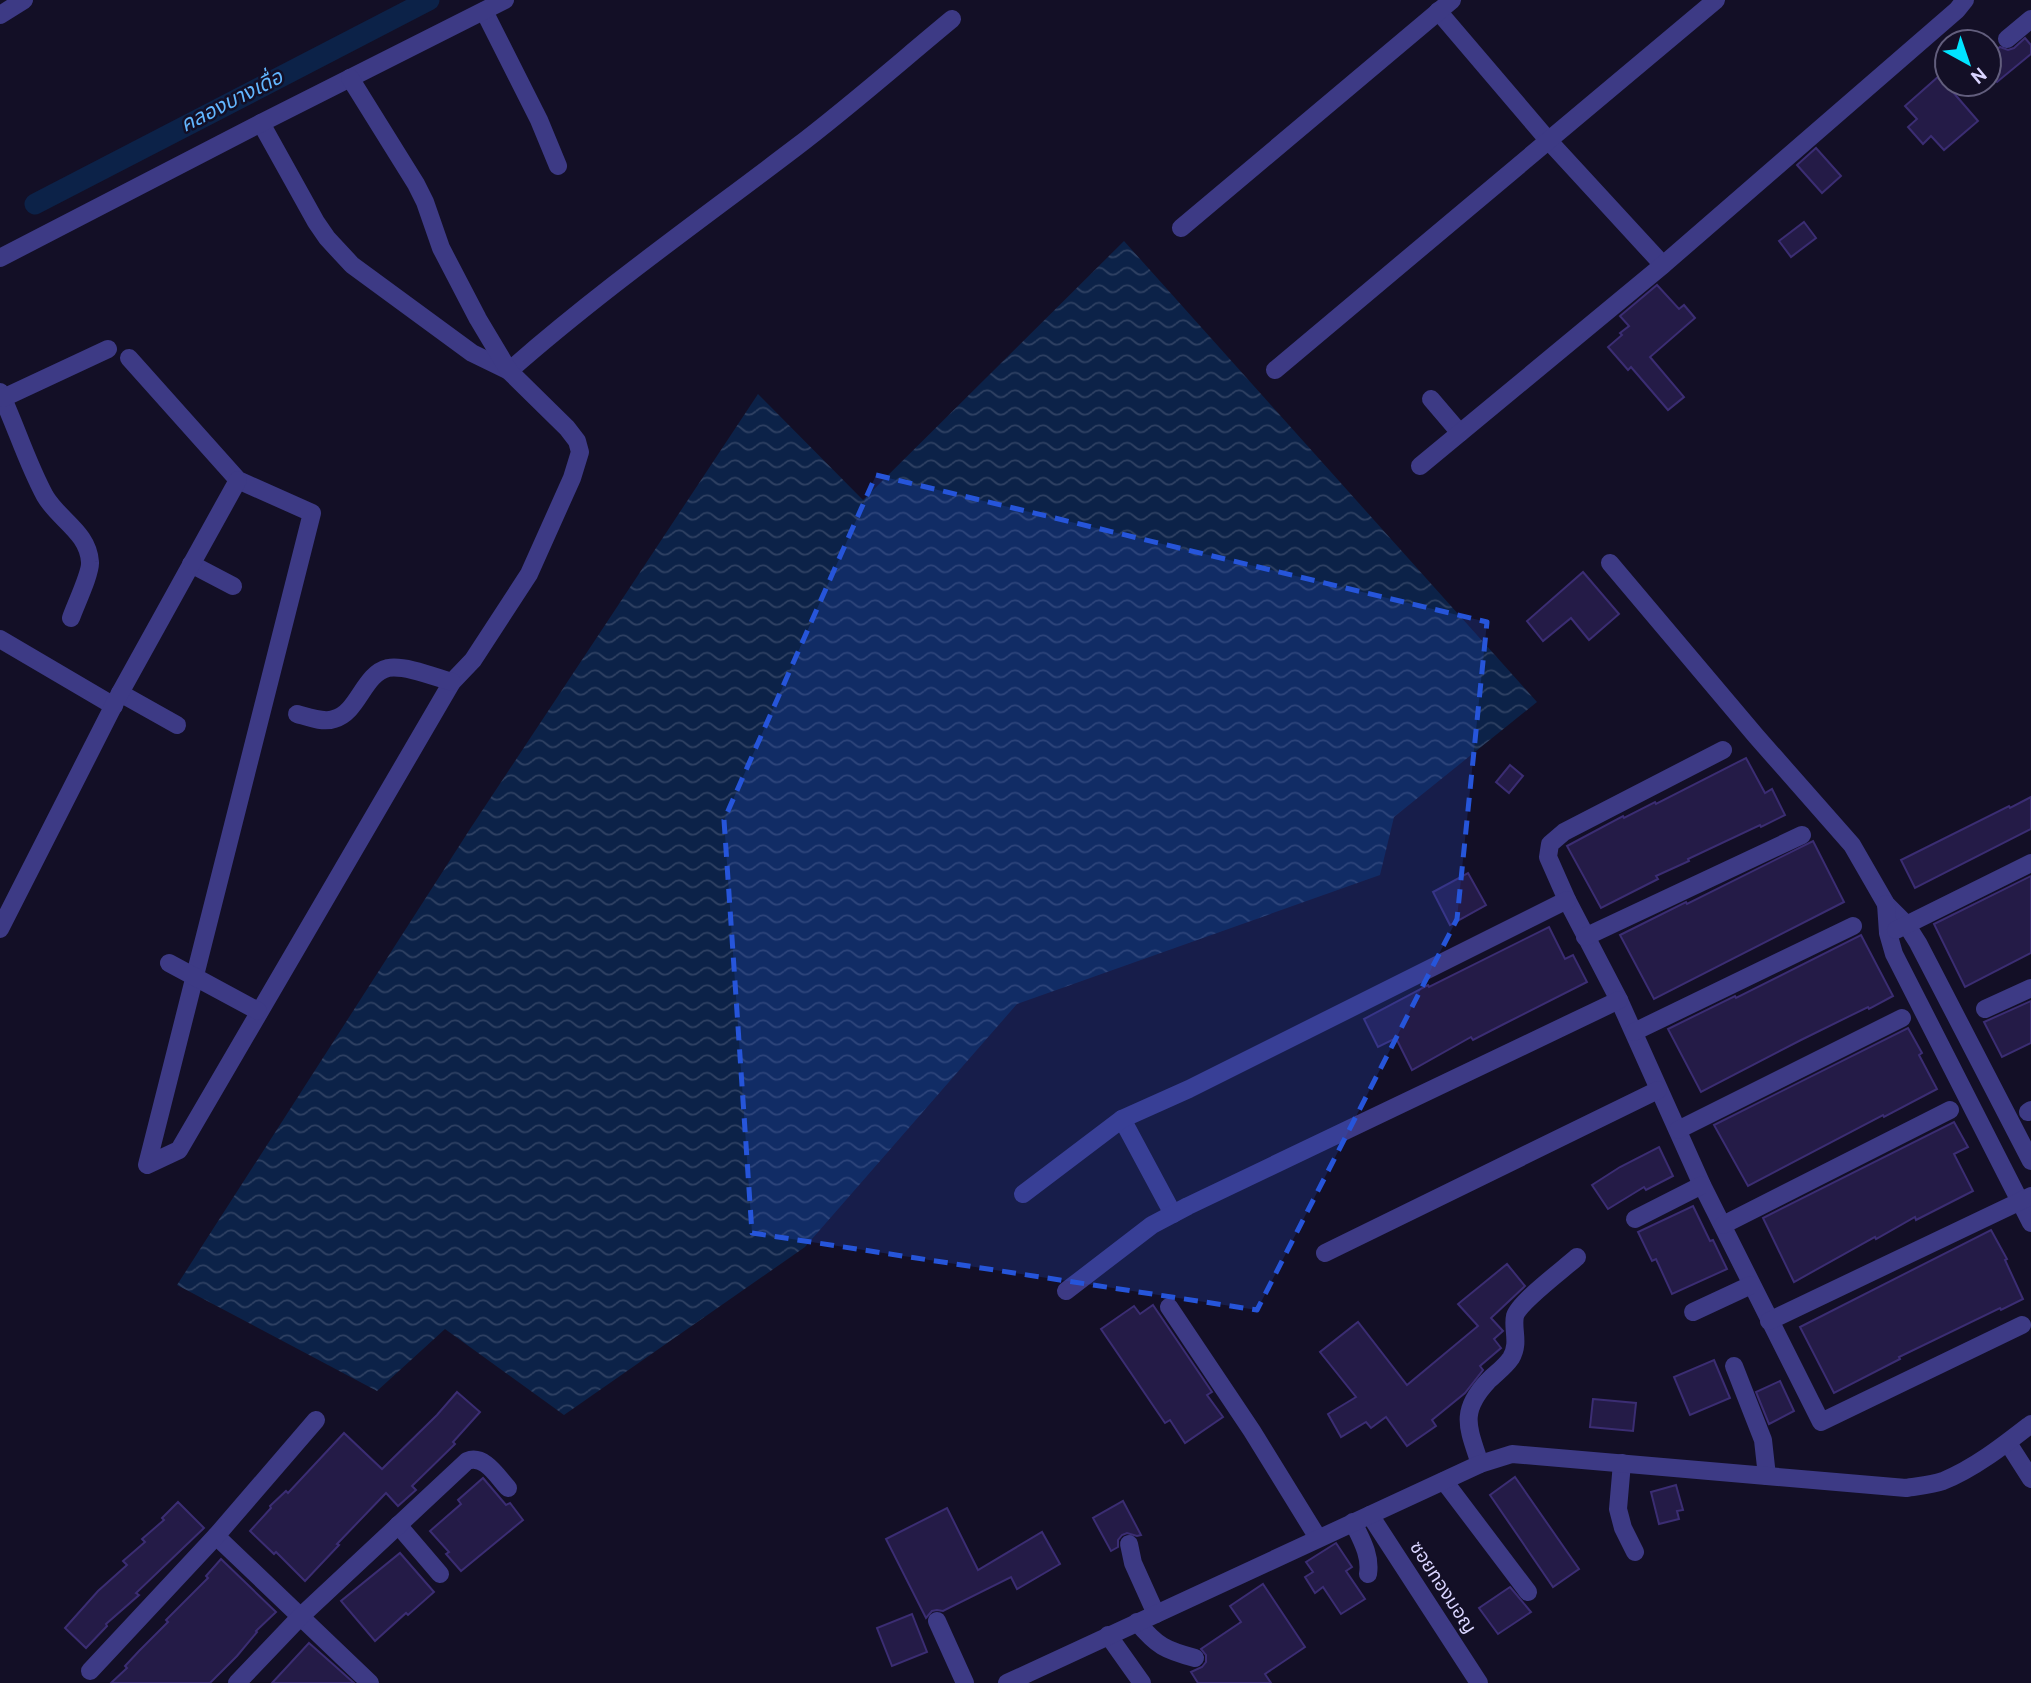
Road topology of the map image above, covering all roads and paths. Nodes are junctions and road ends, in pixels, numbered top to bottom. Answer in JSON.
{"nodes":[{"id":1,"x":24,"y":0,"type":"edge"},
{"id":2,"x":505,"y":0,"type":"edge"},
{"id":3,"x":1716,"y":0,"type":"edge"},
{"id":4,"x":1965,"y":0,"type":"edge"},
{"id":5,"x":1445,"y":6,"type":"edge"},
{"id":6,"x":484,"y":11,"type":"junction"},
{"id":7,"x":0,"y":15,"type":"edge"},
{"id":8,"x":952,"y":19,"type":"dead end"},
{"id":9,"x":2031,"y":19,"type":"edge"},
{"id":10,"x":2007,"y":39,"type":"dead end"},
{"id":11,"x":350,"y":78,"type":"junction"},
{"id":12,"x":261,"y":123,"type":"junction"},
{"id":13,"x":1548,"y":140,"type":"junction"},
{"id":14,"x":558,"y":166,"type":"dead end"},
{"id":15,"x":1181,"y":228,"type":"dead end"},
{"id":16,"x":0,"y":258,"type":"edge"},
{"id":17,"x":1663,"y":265,"type":"junction"},
{"id":18,"x":108,"y":349,"type":"dead end"},
{"id":19,"x":129,"y":358,"type":"dead end"},
{"id":20,"x":1275,"y":370,"type":"dead end"},
{"id":21,"x":509,"y":371,"type":"junction"},
{"id":22,"x":2,"y":395,"type":"edge"},
{"id":23,"x":1431,"y":399,"type":"dead end"},
{"id":24,"x":1460,"y":433,"type":"junction"},
{"id":25,"x":1420,"y":466,"type":"dead end"},
{"id":26,"x":238,"y":480,"type":"junction"},
{"id":27,"x":1610,"y":563,"type":"dead end"},
{"id":28,"x":191,"y":564,"type":"junction"},
{"id":29,"x":233,"y":586,"type":"dead end"},
{"id":30,"x":71,"y":618,"type":"dead end"},
{"id":31,"x":0,"y":639,"type":"edge"},
{"id":32,"x":452,"y":682,"type":"junction"},
{"id":33,"x":117,"y":700,"type":"junction"},
{"id":34,"x":297,"y":714,"type":"dead end"},
{"id":35,"x":177,"y":725,"type":"dead end"},
{"id":36,"x":1723,"y":750,"type":"dead end"},
{"id":37,"x":1802,"y":835,"type":"dead end"},
{"id":38,"x":2031,"y":863,"type":"edge"},
{"id":39,"x":1567,"y":900,"type":"junction"},
{"id":40,"x":1885,"y":904,"type":"junction"},
{"id":41,"x":1906,"y":925,"type":"junction"},
{"id":42,"x":1853,"y":926,"type":"dead end"},
{"id":43,"x":0,"y":929,"type":"edge"},
{"id":44,"x":1888,"y":933,"type":"junction"},
{"id":45,"x":1585,"y":937,"type":"junction"},
{"id":46,"x":169,"y":963,"type":"dead end"},
{"id":47,"x":194,"y":976,"type":"junction"},
{"id":48,"x":2031,"y":988,"type":"edge"},
{"id":49,"x":1619,"y":1000,"type":"junction"},
{"id":50,"x":1985,"y":1009,"type":"dead end"},
{"id":51,"x":258,"y":1011,"type":"junction"},
{"id":52,"x":1902,"y":1018,"type":"dead end"},
{"id":53,"x":1634,"y":1032,"type":"junction"},
{"id":54,"x":1978,"y":1058,"type":"junction"},
{"id":55,"x":1953,"y":1070,"type":"junction"},
{"id":56,"x":1658,"y":1090,"type":"junction"},
{"id":57,"x":1950,"y":1110,"type":"dead end"},
{"id":58,"x":1122,"y":1119,"type":"junction"},
{"id":59,"x":1678,"y":1130,"type":"junction"},
{"id":60,"x":2031,"y":1160,"type":"edge"},
{"id":61,"x":1702,"y":1185,"type":"junction"},
{"id":62,"x":1023,"y":1194,"type":"dead end"},
{"id":63,"x":2026,"y":1199,"type":"edge"},
{"id":64,"x":1172,"y":1214,"type":"junction"},
{"id":65,"x":1634,"y":1219,"type":"dead end"},
{"id":66,"x":2031,"y":1223,"type":"edge"},
{"id":67,"x":1723,"y":1225,"type":"junction"},
{"id":68,"x":1325,"y":1253,"type":"dead end"},
{"id":69,"x":1577,"y":1257,"type":"dead end"},
{"id":70,"x":1751,"y":1285,"type":"junction"},
{"id":71,"x":1066,"y":1291,"type":"dead end"},
{"id":72,"x":1169,"y":1307,"type":"dead end"},
{"id":73,"x":1693,"y":1312,"type":"dead end"},
{"id":74,"x":1769,"y":1321,"type":"junction"},
{"id":75,"x":2022,"y":1325,"type":"dead end"},
{"id":76,"x":1734,"y":1366,"type":"dead end"},
{"id":77,"x":316,"y":1420,"type":"dead end"},
{"id":78,"x":2031,"y":1424,"type":"edge"},
{"id":79,"x":2008,"y":1443,"type":"junction"},
{"id":80,"x":1622,"y":1463,"type":"junction"},
{"id":81,"x":1480,"y":1464,"type":"junction"},
{"id":82,"x":1767,"y":1476,"type":"junction"},
{"id":83,"x":2031,"y":1479,"type":"edge"},
{"id":84,"x":1444,"y":1481,"type":"junction"},
{"id":85,"x":508,"y":1488,"type":"dead end"},
{"id":86,"x":1361,"y":1519,"type":"junction"},
{"id":87,"x":398,"y":1525,"type":"junction"},
{"id":88,"x":216,"y":1536,"type":"junction"},
{"id":89,"x":1318,"y":1538,"type":"junction"},
{"id":90,"x":1129,"y":1544,"type":"dead end"},
{"id":91,"x":1635,"y":1552,"type":"dead end"},
{"id":92,"x":440,"y":1574,"type":"dead end"},
{"id":93,"x":1368,"y":1574,"type":"dead end"},
{"id":94,"x":1528,"y":1592,"type":"dead end"},
{"id":95,"x":1156,"y":1614,"type":"junction"},
{"id":96,"x":300,"y":1617,"type":"junction"},
{"id":97,"x":937,"y":1621,"type":"dead end"},
{"id":98,"x":1137,"y":1622,"type":"junction"},
{"id":99,"x":1108,"y":1635,"type":"junction"},
{"id":100,"x":1195,"y":1658,"type":"dead end"},
{"id":101,"x":90,"y":1671,"type":"dead end"},
{"id":102,"x":965,"y":1681,"type":"edge"},
{"id":103,"x":237,"y":1683,"type":"edge"},
{"id":104,"x":370,"y":1683,"type":"edge"},
{"id":105,"x":1007,"y":1683,"type":"edge"},
{"id":106,"x":1142,"y":1683,"type":"edge"},
{"id":107,"x":1479,"y":1683,"type":"edge"}],
"edges":[{"from":1,"to":7,"type":"street"},
{"from":2,"to":6,"type":"street"},
{"from":3,"to":13,"type":"street"},
{"from":4,"to":17,"type":"street"},
{"from":5,"to":13,"type":"street"},
{"from":5,"to":15,"type":"street"},
{"from":6,"to":11,"type":"street"},
{"from":6,"to":14,"type":"street"},
{"from":8,"to":21,"type":"street"},
{"from":9,"to":10,"type":"street"},
{"from":11,"to":12,"type":"street"},
{"from":11,"to":21,"type":"street"},
{"from":12,"to":16,"type":"street"},
{"from":12,"to":21,"type":"street"},
{"from":13,"to":17,"type":"street"},
{"from":13,"to":20,"type":"street"},
{"from":17,"to":24,"type":"street"},
{"from":18,"to":22,"type":"street"},
{"from":19,"to":26,"type":"street"},
{"from":21,"to":32,"type":"street"},
{"from":22,"to":30,"type":"street"},
{"from":23,"to":24,"type":"street"},
{"from":24,"to":25,"type":"street"},
{"from":26,"to":28,"type":"street"},
{"from":26,"to":47,"type":"street"},
{"from":27,"to":40,"type":"street"},
{"from":28,"to":29,"type":"street"},
{"from":28,"to":33,"type":"street"},
{"from":31,"to":33,"type":"street"},
{"from":32,"to":34,"type":"street"},
{"from":32,"to":51,"type":"street"},
{"from":33,"to":35,"type":"street"},
{"from":33,"to":43,"type":"street"},
{"from":36,"to":39,"type":"street"},
{"from":37,"to":45,"type":"street"},
{"from":38,"to":41,"type":"street"},
{"from":39,"to":45,"type":"street"},
{"from":39,"to":58,"type":"street"},
{"from":40,"to":41,"type":"street"},
{"from":40,"to":44,"type":"street"},
{"from":41,"to":44,"type":"street"},
{"from":41,"to":54,"type":"street"},
{"from":42,"to":53,"type":"street"},
{"from":44,"to":55,"type":"street"},
{"from":45,"to":49,"type":"street"},
{"from":46,"to":47,"type":"street"},
{"from":47,"to":51,"type":"street"},
{"from":47,"to":51,"type":"street"},
{"from":48,"to":50,"type":"street"},
{"from":49,"to":53,"type":"street"},
{"from":49,"to":64,"type":"street"},
{"from":52,"to":59,"type":"street"},
{"from":53,"to":56,"type":"street"},
{"from":54,"to":55,"type":"street"},
{"from":54,"to":60,"type":"street"},
{"from":55,"to":63,"type":"street"},
{"from":56,"to":59,"type":"street"},
{"from":56,"to":68,"type":"street"},
{"from":57,"to":67,"type":"street"},
{"from":58,"to":62,"type":"street"},
{"from":58,"to":64,"type":"street"},
{"from":59,"to":61,"type":"street"},
{"from":61,"to":65,"type":"street"},
{"from":61,"to":67,"type":"street"},
{"from":63,"to":66,"type":"street"},
{"from":63,"to":74,"type":"street"},
{"from":64,"to":71,"type":"street"},
{"from":67,"to":70,"type":"street"},
{"from":69,"to":81,"type":"street"},
{"from":70,"to":73,"type":"street"},
{"from":70,"to":74,"type":"street"},
{"from":72,"to":89,"type":"street"},
{"from":74,"to":75,"type":"street"},
{"from":76,"to":82,"type":"street"},
{"from":77,"to":88,"type":"street"},
{"from":78,"to":79,"type":"street"},
{"from":79,"to":82,"type":"street"},
{"from":79,"to":83,"type":"street"},
{"from":80,"to":81,"type":"street"},
{"from":80,"to":82,"type":"street"},
{"from":80,"to":91,"type":"street"},
{"from":81,"to":84,"type":"street"},
{"from":84,"to":86,"type":"street"},
{"from":84,"to":94,"type":"street"},
{"from":85,"to":87,"type":"street"},
{"from":86,"to":89,"type":"street"},
{"from":86,"to":93,"type":"street"},
{"from":86,"to":107,"type":"street","name":"ซอยทองมอญ"},
{"from":87,"to":92,"type":"street"},
{"from":87,"to":96,"type":"street"},
{"from":88,"to":96,"type":"street"},
{"from":88,"to":101,"type":"street"},
{"from":89,"to":95,"type":"street"},
{"from":90,"to":95,"type":"street"},
{"from":95,"to":98,"type":"street"},
{"from":96,"to":103,"type":"street"},
{"from":96,"to":104,"type":"street"},
{"from":97,"to":102,"type":"street"},
{"from":98,"to":99,"type":"street"},
{"from":98,"to":100,"type":"street"},
{"from":99,"to":105,"type":"street"},
{"from":99,"to":106,"type":"street"}]}
